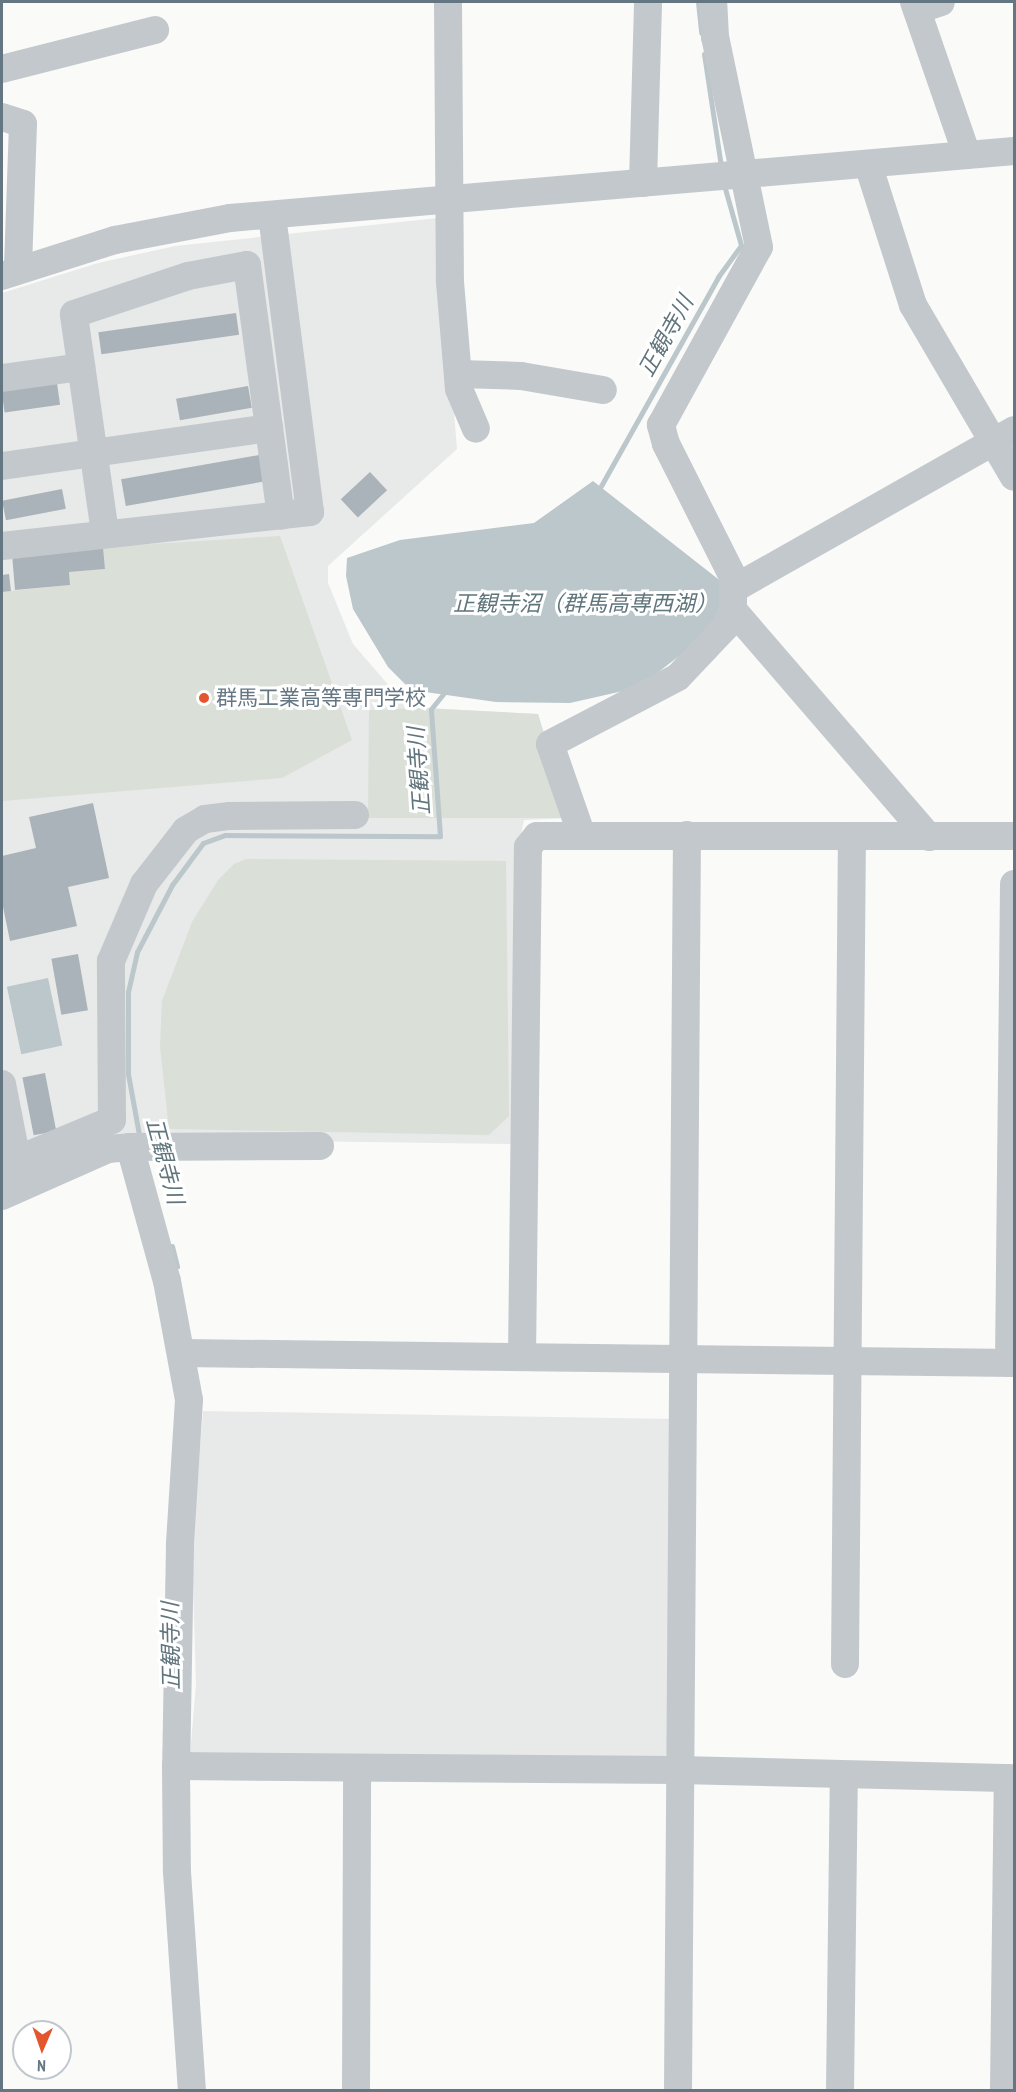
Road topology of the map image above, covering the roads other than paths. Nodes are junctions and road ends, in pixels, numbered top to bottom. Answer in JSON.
{"nodes":[{"id":1,"x":448,"y":2,"type":"edge"},
{"id":2,"x":648,"y":2,"type":"edge"},
{"id":3,"x":713,"y":2,"type":"edge"},
{"id":4,"x":924,"y":4,"type":"edge"},
{"id":5,"x":155,"y":30,"type":"dead end"},
{"id":6,"x":2,"y":69,"type":"edge"},
{"id":7,"x":2,"y":117,"type":"edge"},
{"id":8,"x":1014,"y":151,"type":"edge"},
{"id":9,"x":967,"y":155,"type":"junction"},
{"id":10,"x":868,"y":164,"type":"junction"},
{"id":11,"x":746,"y":176,"type":"junction"},
{"id":12,"x":643,"y":183,"type":"junction"},
{"id":13,"x":450,"y":199,"type":"junction"},
{"id":14,"x":272,"y":215,"type":"junction"},
{"id":15,"x":10,"y":273,"type":"edge"},
{"id":16,"x":81,"y":368,"type":"junction"},
{"id":17,"x":459,"y":374,"type":"junction"},
{"id":18,"x":2,"y":378,"type":"edge"},
{"id":19,"x":603,"y":390,"type":"dead end"},
{"id":20,"x":269,"y":428,"type":"junction"},
{"id":21,"x":476,"y":429,"type":"dead end"},
{"id":22,"x":1003,"y":436,"type":"edge"},
{"id":23,"x":92,"y":452,"type":"junction"},
{"id":24,"x":2,"y":465,"type":"edge"},
{"id":25,"x":1014,"y":477,"type":"edge"},
{"id":26,"x":281,"y":516,"type":"junction"},
{"id":27,"x":105,"y":533,"type":"junction"},
{"id":28,"x":2,"y":546,"type":"edge"},
{"id":29,"x":734,"y":599,"type":"junction"},
{"id":30,"x":355,"y":815,"type":"dead end"},
{"id":31,"x":580,"y":833,"type":"junction"},
{"id":32,"x":687,"y":835,"type":"junction"},
{"id":33,"x":852,"y":836,"type":"junction"},
{"id":34,"x":1014,"y":836,"type":"edge"},
{"id":35,"x":929,"y":837,"type":"junction"},
{"id":36,"x":1014,"y":884,"type":"edge"},
{"id":37,"x":2,"y":1084,"type":"edge"},
{"id":38,"x":320,"y":1146,"type":"dead end"},
{"id":39,"x":130,"y":1147,"type":"junction"},
{"id":40,"x":9,"y":1163,"type":"edge"},
{"id":41,"x":12,"y":1191,"type":"edge"},
{"id":42,"x":182,"y":1353,"type":"junction"},
{"id":43,"x":522,"y":1357,"type":"junction"},
{"id":44,"x":684,"y":1358,"type":"junction"},
{"id":45,"x":847,"y":1359,"type":"junction"},
{"id":46,"x":1012,"y":1363,"type":"edge"},
{"id":47,"x":845,"y":1664,"type":"dead end"},
{"id":48,"x":176,"y":1766,"type":"junction"},
{"id":49,"x":357,"y":1769,"type":"junction"},
{"id":50,"x":679,"y":1770,"type":"junction"},
{"id":51,"x":844,"y":1776,"type":"junction"},
{"id":52,"x":1011,"y":1778,"type":"edge"},
{"id":53,"x":192,"y":2091,"type":"edge"},
{"id":54,"x":356,"y":2091,"type":"edge"},
{"id":55,"x":678,"y":2091,"type":"edge"},
{"id":56,"x":840,"y":2091,"type":"edge"},
{"id":57,"x":1004,"y":2091,"type":"edge"}],
"edges":[{"from":1,"to":13,"type":"street"},
{"from":2,"to":12,"type":"street"},
{"from":3,"to":11,"type":"street"},
{"from":4,"to":9,"type":"street"},
{"from":5,"to":6,"type":"street"},
{"from":7,"to":15,"type":"street"},
{"from":8,"to":9,"type":"street"},
{"from":9,"to":10,"type":"street"},
{"from":10,"to":11,"type":"street"},
{"from":10,"to":22,"type":"street"},
{"from":11,"to":12,"type":"street"},
{"from":11,"to":29,"type":"street"},
{"from":12,"to":13,"type":"street"},
{"from":13,"to":14,"type":"street"},
{"from":13,"to":17,"type":"street"},
{"from":14,"to":15,"type":"street"},
{"from":14,"to":26,"type":"street"},
{"from":16,"to":18,"type":"street"},
{"from":16,"to":20,"type":"street"},
{"from":16,"to":23,"type":"street"},
{"from":17,"to":19,"type":"street"},
{"from":17,"to":21,"type":"street"},
{"from":20,"to":23,"type":"street"},
{"from":20,"to":26,"type":"street"},
{"from":22,"to":25,"type":"street"},
{"from":22,"to":29,"type":"street"},
{"from":23,"to":24,"type":"street"},
{"from":23,"to":27,"type":"street"},
{"from":26,"to":27,"type":"street"},
{"from":27,"to":28,"type":"street"},
{"from":29,"to":31,"type":"street"},
{"from":29,"to":35,"type":"street"},
{"from":30,"to":40,"type":"street"},
{"from":31,"to":32,"type":"street"},
{"from":31,"to":43,"type":"street"},
{"from":32,"to":33,"type":"street"},
{"from":32,"to":44,"type":"street"},
{"from":33,"to":35,"type":"street"},
{"from":33,"to":45,"type":"street"},
{"from":34,"to":35,"type":"street"},
{"from":36,"to":46,"type":"street"},
{"from":37,"to":40,"type":"street"},
{"from":38,"to":39,"type":"street"},
{"from":39,"to":41,"type":"street"},
{"from":39,"to":42,"type":"street"},
{"from":40,"to":41,"type":"street"},
{"from":42,"to":43,"type":"street"},
{"from":42,"to":48,"type":"street"},
{"from":43,"to":44,"type":"street"},
{"from":44,"to":45,"type":"street"},
{"from":44,"to":50,"type":"street"},
{"from":45,"to":46,"type":"street"},
{"from":45,"to":47,"type":"street"},
{"from":48,"to":49,"type":"street"},
{"from":48,"to":53,"type":"street"},
{"from":49,"to":50,"type":"street"},
{"from":49,"to":54,"type":"street"},
{"from":50,"to":51,"type":"street"},
{"from":50,"to":55,"type":"street"},
{"from":51,"to":52,"type":"street"},
{"from":51,"to":56,"type":"street"},
{"from":52,"to":57,"type":"street"}]}
